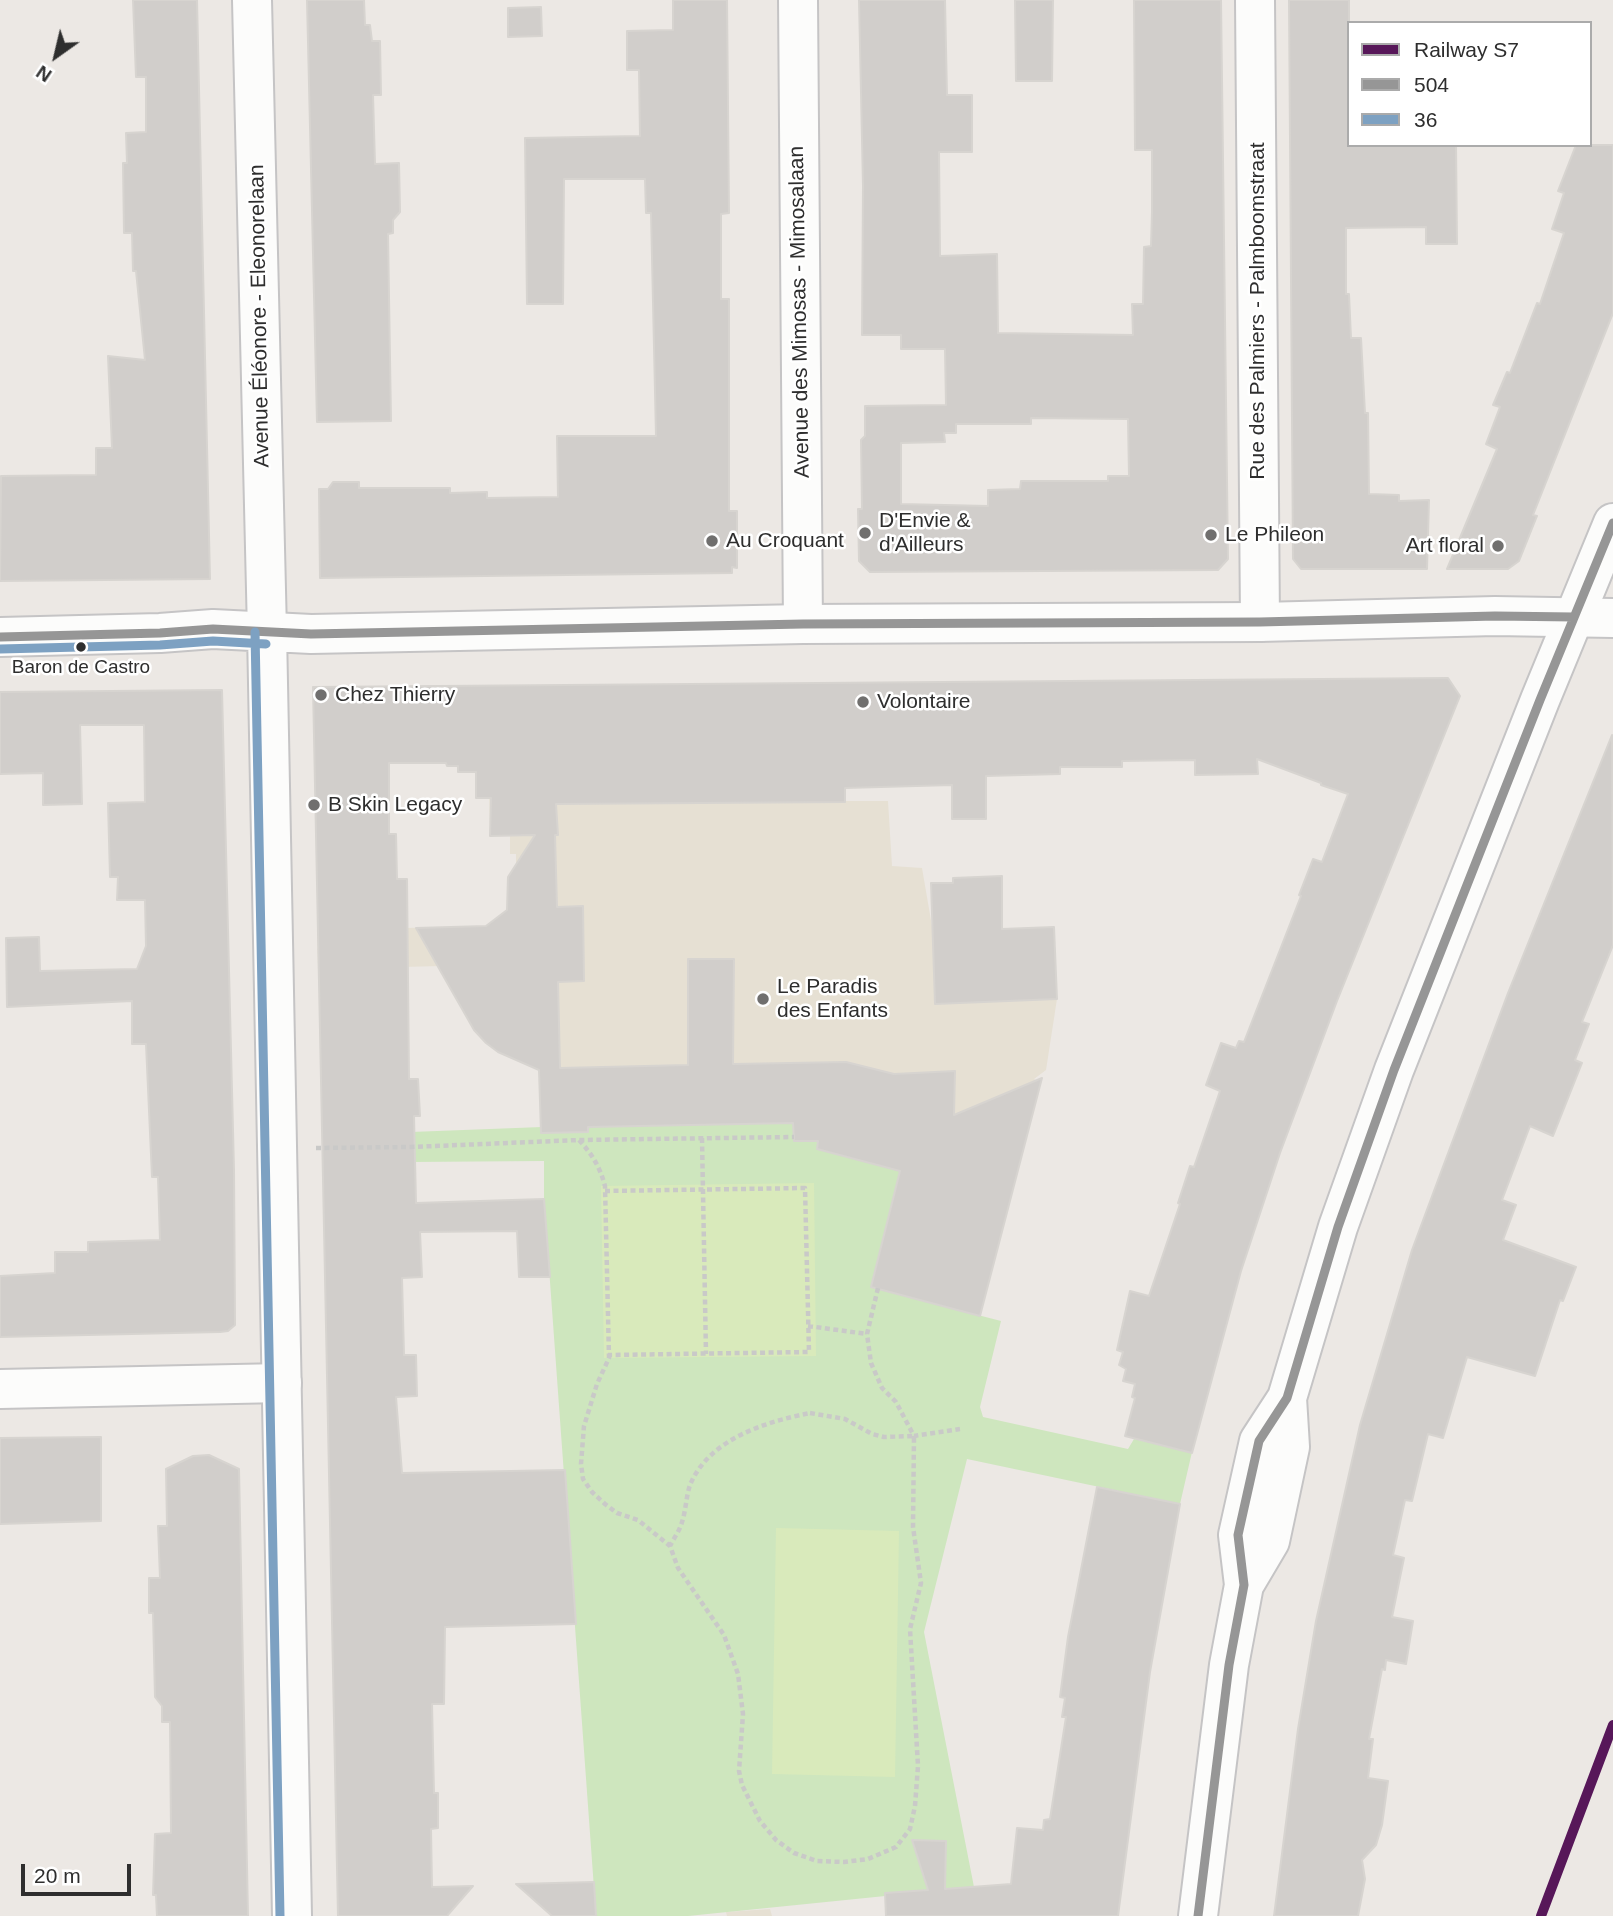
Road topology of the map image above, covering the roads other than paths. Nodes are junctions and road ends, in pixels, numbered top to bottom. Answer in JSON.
{"nodes":[{"id":1,"x":252,"y":0,"type":"edge"},
{"id":2,"x":797,"y":0,"type":"edge"},
{"id":3,"x":1255,"y":0,"type":"edge"},
{"id":4,"x":1613,"y":523,"type":"edge"},
{"id":5,"x":1574,"y":617,"type":"junction"},
{"id":6,"x":1613,"y":618,"type":"edge"},
{"id":7,"x":1260,"y":622,"type":"junction"},
{"id":8,"x":803,"y":624,"type":"junction"},
{"id":9,"x":267,"y":632,"type":"junction"},
{"id":10,"x":0,"y":637,"type":"edge"},
{"id":11,"x":282,"y":1383,"type":"junction"},
{"id":12,"x":0,"y":1389,"type":"edge"},
{"id":13,"x":292,"y":1916,"type":"edge"},
{"id":14,"x":1198,"y":1916,"type":"edge"}],
"edges":[{"from":1,"to":9,"type":"street","name":"Avenue Éléonore - Eleonorelaan"},
{"from":2,"to":8,"type":"street","name":"Avenue des Mimosas - Mimosalaan"},
{"from":3,"to":7,"type":"street","name":"Rue des Palmiers - Palmboomstraat"},
{"from":4,"to":5,"type":"street"},
{"from":5,"to":6,"type":"street"},
{"from":5,"to":7,"type":"street"},
{"from":5,"to":14,"type":"street"},
{"from":7,"to":8,"type":"street"},
{"from":8,"to":9,"type":"street"},
{"from":9,"to":10,"type":"street"},
{"from":9,"to":11,"type":"street","name":"Avenue Éléonore - Eleonorelaan"},
{"from":11,"to":12,"type":"street"},
{"from":11,"to":13,"type":"street","name":"Avenue Éléonore - Eleonorelaan"}]}
